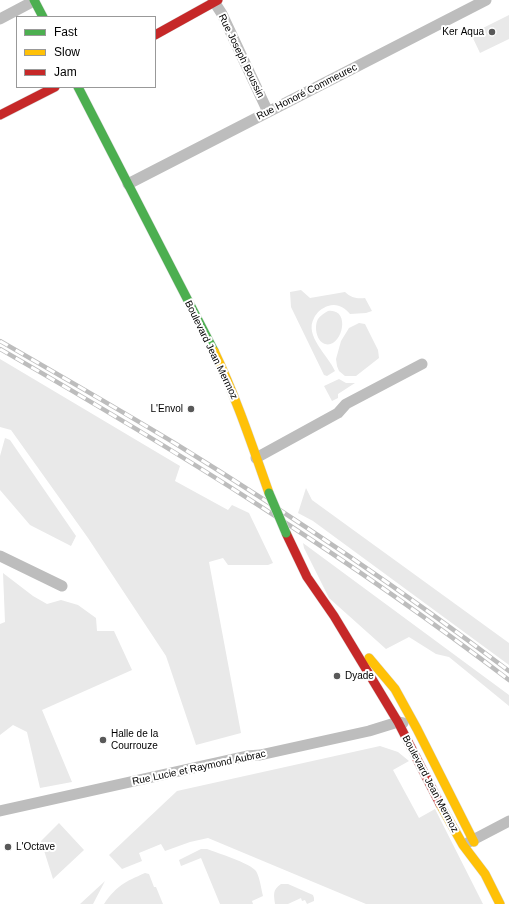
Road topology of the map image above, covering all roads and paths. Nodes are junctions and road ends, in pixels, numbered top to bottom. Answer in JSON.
{"nodes":[{"id":1,"x":34,"y":0,"type":"edge"},
{"id":2,"x":486,"y":0,"type":"edge"},
{"id":3,"x":215,"y":1,"type":"edge"},
{"id":4,"x":42,"y":16,"type":"edge"},
{"id":5,"x":0,"y":19,"type":"edge"},
{"id":6,"x":156,"y":34,"type":"edge"},
{"id":7,"x":53,"y":88,"type":"edge"},
{"id":8,"x":79,"y":88,"type":"edge"},
{"id":9,"x":268,"y":112,"type":"junction"},
{"id":10,"x":0,"y":115,"type":"edge"},
{"id":11,"x":128,"y":184,"type":"junction"},
{"id":12,"x":422,"y":364,"type":"dead end"},
{"id":13,"x":256,"y":458,"type":"junction"},
{"id":14,"x":0,"y":556,"type":"edge"},
{"id":15,"x":62,"y":586,"type":"dead end"},
{"id":16,"x":334,"y":616,"type":"junction"},
{"id":17,"x":383,"y":676,"type":"junction"},
{"id":18,"x":398,"y":722,"type":"junction"},
{"id":19,"x":443,"y":781,"type":"junction"},
{"id":20,"x":0,"y":811,"type":"edge"},
{"id":21,"x":509,"y":821,"type":"edge"},
{"id":22,"x":468,"y":842,"type":"junction"},
{"id":23,"x":481,"y":852,"type":"dead end"},
{"id":24,"x":500,"y":904,"type":"edge"}],
"edges":[{"from":1,"to":4,"type":"main road"},
{"from":1,"to":5,"type":"street"},
{"from":2,"to":9,"type":"street","name":"Rue Honoré Commeurec"},
{"from":3,"to":6,"type":"main road"},
{"from":3,"to":9,"type":"street","name":"Rue Joseph Boussin"},
{"from":7,"to":10,"type":"main road"},
{"from":8,"to":11,"type":"main road","name":"Boulevard Jean Mermoz"},
{"from":9,"to":11,"type":"street","name":"Rue Honoré Commeurec"},
{"from":11,"to":13,"type":"main road","name":"Boulevard Jean Mermoz"},
{"from":12,"to":13,"type":"street"},
{"from":13,"to":16,"type":"main road","name":"Boulevard Jean Mermoz","bridge":true},
{"from":14,"to":15,"type":"street"},
{"from":16,"to":17,"type":"main road","name":"Boulevard Jean Mermoz"},
{"from":16,"to":18,"type":"main road","name":"Boulevard Jean Mermoz"},
{"from":17,"to":18,"type":"street","name":"Boulevard Jean Mermoz"},
{"from":17,"to":19,"type":"main road","name":"Boulevard Jean Mermoz"},
{"from":18,"to":19,"type":"street","name":"Boulevard Jean Mermoz"},
{"from":18,"to":20,"type":"street","name":"Rue Lucie et Raymond Aubrac"},
{"from":18,"to":22,"type":"main road","name":"Boulevard Jean Mermoz"},
{"from":19,"to":22,"type":"main road","name":"Boulevard Jean Mermoz"},
{"from":21,"to":22,"type":"street"},
{"from":22,"to":23,"type":"main road","name":"Boulevard Jean Mermoz"},
{"from":22,"to":24,"type":"main road","name":"Boulevard Jean Mermoz"}]}
